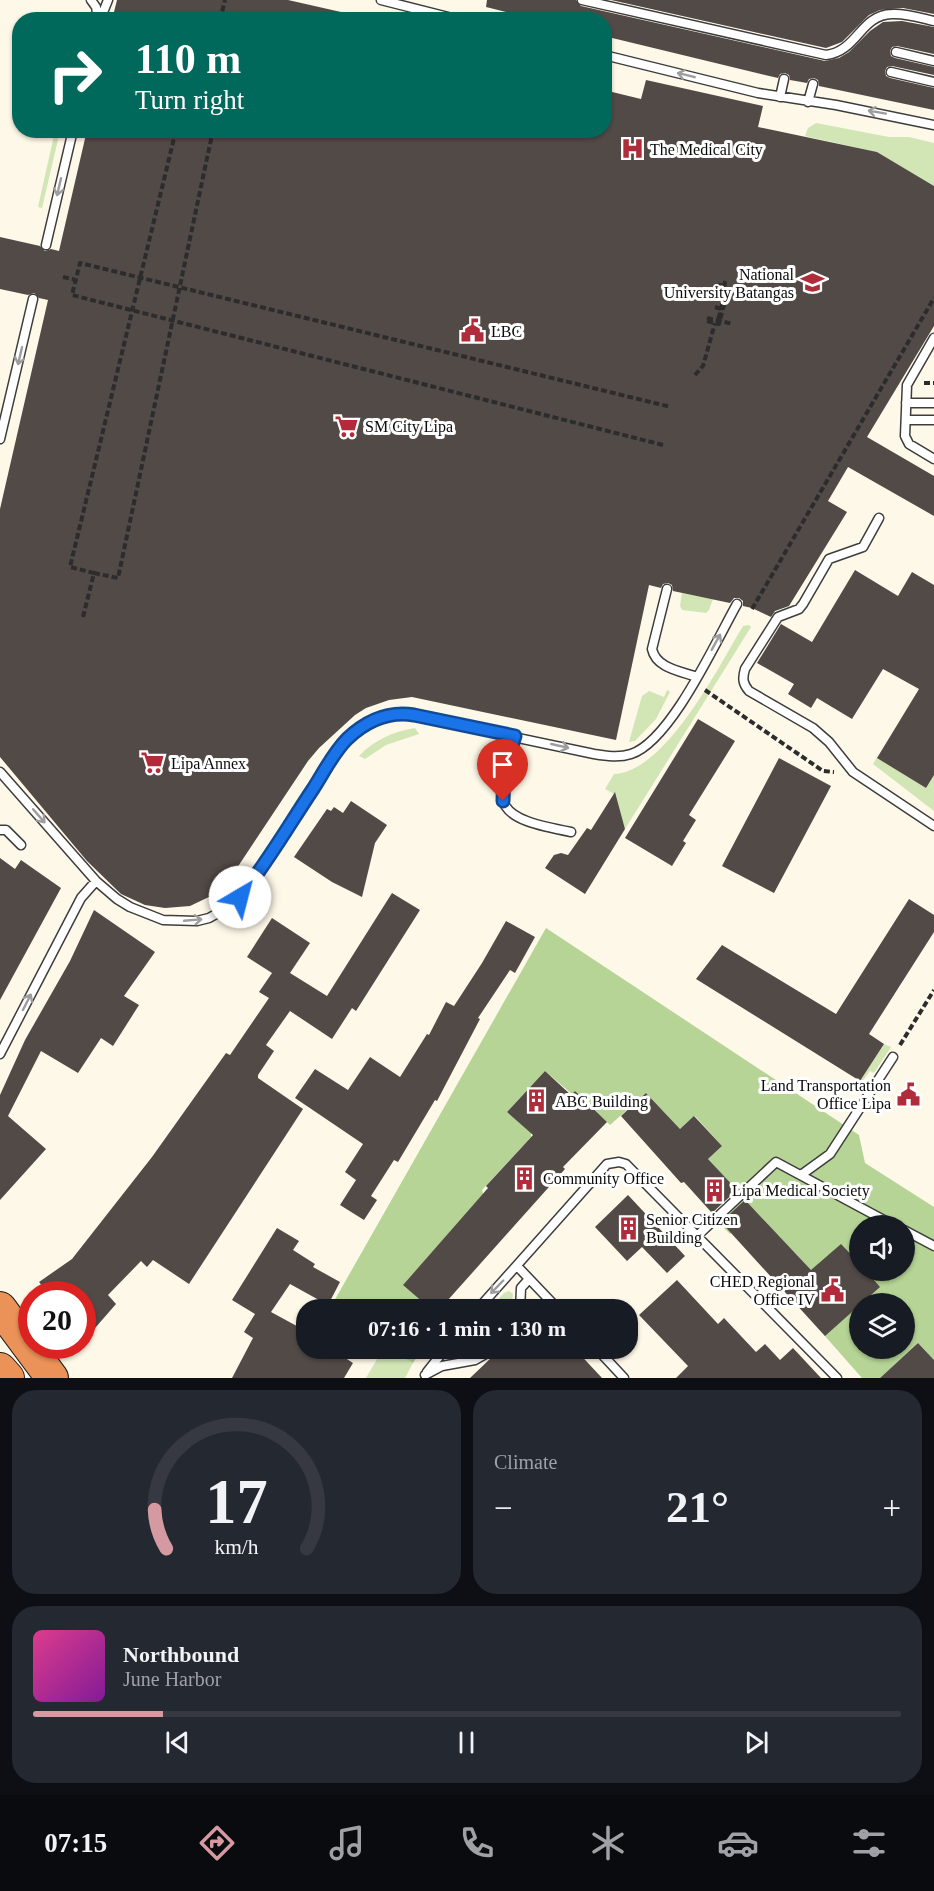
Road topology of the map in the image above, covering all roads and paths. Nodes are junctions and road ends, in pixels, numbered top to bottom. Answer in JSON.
{"nodes":[{"id":1,"x":381,"y":0,"type":"edge"},
{"id":2,"x":582,"y":0,"type":"edge"},
{"id":3,"x":428,"y":12,"type":"edge"},
{"id":4,"x":934,"y":21,"type":"edge"},
{"id":5,"x":896,"y":52,"type":"dead end"},
{"id":6,"x":612,"y":57,"type":"edge"},
{"id":7,"x":934,"y":61,"type":"edge"},
{"id":8,"x":891,"y":72,"type":"dead end"},
{"id":9,"x":784,"y":79,"type":"dead end"},
{"id":10,"x":934,"y":82,"type":"edge"},
{"id":11,"x":813,"y":84,"type":"dead end"},
{"id":12,"x":780,"y":97,"type":"junction"},
{"id":13,"x":808,"y":102,"type":"junction"},
{"id":14,"x":934,"y":125,"type":"edge"},
{"id":15,"x":71,"y":138,"type":"edge"},
{"id":16,"x":174,"y":138,"type":"edge"},
{"id":17,"x":211,"y":138,"type":"edge"},
{"id":18,"x":46,"y":245,"type":"dead end"},
{"id":19,"x":63,"y":277,"type":"dead end"},
{"id":20,"x":140,"y":278,"type":"junction"},
{"id":21,"x":76,"y":280,"type":"junction"},
{"id":22,"x":180,"y":287,"type":"junction"},
{"id":23,"x":934,"y":298,"type":"edge"},
{"id":24,"x":33,"y":299,"type":"dead end"},
{"id":25,"x":715,"y":307,"type":"dead end"},
{"id":26,"x":721,"y":309,"type":"junction"},
{"id":27,"x":132,"y":310,"type":"junction"},
{"id":28,"x":707,"y":319,"type":"dead end"},
{"id":29,"x":172,"y":321,"type":"junction"},
{"id":30,"x":717,"y":321,"type":"junction"},
{"id":31,"x":733,"y":324,"type":"dead end"},
{"id":32,"x":934,"y":338,"type":"edge"},
{"id":33,"x":694,"y":375,"type":"dead end"},
{"id":34,"x":906,"y":403,"type":"junction"},
{"id":35,"x":934,"y":403,"type":"edge"},
{"id":36,"x":671,"y":407,"type":"dead end"},
{"id":37,"x":906,"y":420,"type":"junction"},
{"id":38,"x":934,"y":420,"type":"edge"},
{"id":39,"x":0,"y":439,"type":"edge"},
{"id":40,"x":663,"y":445,"type":"dead end"},
{"id":41,"x":934,"y":459,"type":"edge"},
{"id":42,"x":879,"y":518,"type":"dead end"},
{"id":43,"x":794,"y":538,"type":"dead end"},
{"id":44,"x":94,"y":573,"type":"junction"},
{"id":45,"x":667,"y":590,"type":"dead end"},
{"id":46,"x":736,"y":604,"type":"dead end"},
{"id":47,"x":83,"y":617,"type":"dead end"},
{"id":48,"x":697,"y":676,"type":"junction"},
{"id":49,"x":704,"y":689,"type":"dead end"},
{"id":50,"x":515,"y":736,"type":"junction"},
{"id":51,"x":0,"y":772,"type":"edge"},
{"id":52,"x":853,"y":772,"type":"junction"},
{"id":53,"x":934,"y":826,"type":"edge"},
{"id":54,"x":0,"y":830,"type":"edge"},
{"id":55,"x":571,"y":832,"type":"dead end"},
{"id":56,"x":21,"y":845,"type":"dead end"},
{"id":57,"x":96,"y":881,"type":"junction"},
{"id":58,"x":934,"y":990,"type":"edge"},
{"id":59,"x":0,"y":1054,"type":"edge"},
{"id":60,"x":893,"y":1057,"type":"joint"},
{"id":61,"x":801,"y":1175,"type":"junction"},
{"id":62,"x":875,"y":1215,"type":"edge"},
{"id":63,"x":697,"y":1236,"type":"junction"},
{"id":64,"x":915,"y":1236,"type":"edge"},
{"id":65,"x":934,"y":1246,"type":"edge"},
{"id":66,"x":517,"y":1266,"type":"junction"},
{"id":67,"x":529,"y":1279,"type":"junction"},
{"id":68,"x":487,"y":1299,"type":"edge"},
{"id":69,"x":520,"y":1299,"type":"edge"},
{"id":70,"x":548,"y":1299,"type":"edge"},
{"id":71,"x":0,"y":1308,"type":"edge"},
{"id":72,"x":437,"y":1359,"type":"edge"},
{"id":73,"x":477,"y":1359,"type":"edge"},
{"id":74,"x":606,"y":1359,"type":"edge"},
{"id":75,"x":0,"y":1369,"type":"edge"},
{"id":76,"x":423,"y":1376,"type":"edge"},
{"id":77,"x":8,"y":1378,"type":"edge"},
{"id":78,"x":52,"y":1378,"type":"edge"},
{"id":79,"x":624,"y":1378,"type":"edge"},
{"id":80,"x":837,"y":1378,"type":"edge"}],
"edges":[{"from":1,"to":3,"type":"lane"},
{"from":2,"to":4,"type":"lane"},
{"from":5,"to":7,"type":"lane"},
{"from":12,"to":6,"type":"lane","one_way":true},
{"from":8,"to":10,"type":"lane"},
{"from":9,"to":12,"type":"lane"},
{"from":11,"to":13,"type":"lane"},
{"from":12,"to":13,"type":"lane"},
{"from":14,"to":13,"type":"lane","one_way":true},
{"from":15,"to":18,"type":"lane","one_way":true},
{"from":16,"to":20,"type":"path"},
{"from":17,"to":22,"type":"path"},
{"from":19,"to":21,"type":"path"},
{"from":20,"to":21,"type":"path"},
{"from":20,"to":22,"type":"path"},
{"from":20,"to":27,"type":"path"},
{"from":21,"to":27,"type":"path"},
{"from":22,"to":29,"type":"path"},
{"from":22,"to":36,"type":"path"},
{"from":23,"to":43,"type":"path"},
{"from":24,"to":39,"type":"lane","one_way":true},
{"from":25,"to":26,"type":"path"},
{"from":26,"to":30,"type":"path"},
{"from":26,"to":30,"type":"path"},
{"from":27,"to":29,"type":"path"},
{"from":27,"to":44,"type":"path"},
{"from":28,"to":30,"type":"path"},
{"from":29,"to":40,"type":"path"},
{"from":29,"to":44,"type":"path"},
{"from":30,"to":31,"type":"path"},
{"from":30,"to":33,"type":"path"},
{"from":32,"to":34,"type":"lane"},
{"from":34,"to":35,"type":"lane"},
{"from":34,"to":37,"type":"lane"},
{"from":37,"to":38,"type":"lane"},
{"from":37,"to":41,"type":"lane"},
{"from":42,"to":52,"type":"lane"},
{"from":44,"to":47,"type":"path"},
{"from":45,"to":48,"type":"lane"},
{"from":48,"to":46,"type":"lane","one_way":true},
{"from":50,"to":48,"type":"lane","one_way":true},
{"from":49,"to":52,"type":"path"},
{"from":50,"to":55,"type":"lane"},
{"from":57,"to":50,"type":"lane","one_way":true},
{"from":51,"to":57,"type":"lane","one_way":true},
{"from":52,"to":53,"type":"lane"},
{"from":54,"to":56,"type":"lane"},
{"from":59,"to":57,"type":"lane","one_way":true},
{"from":58,"to":60,"type":"path"},
{"from":60,"to":61,"type":"lane"},
{"from":61,"to":62,"type":"lane"},
{"from":61,"to":63,"type":"lane"},
{"from":63,"to":66,"type":"lane"},
{"from":63,"to":80,"type":"lane"},
{"from":64,"to":65,"type":"lane"},
{"from":66,"to":67,"type":"lane"},
{"from":66,"to":68,"type":"lane","one_way":true},
{"from":67,"to":69,"type":"lane"},
{"from":67,"to":70,"type":"lane"},
{"from":71,"to":78,"type":"highway"},
{"from":72,"to":76,"type":"lane"},
{"from":73,"to":76,"type":"lane"},
{"from":74,"to":79,"type":"lane"},
{"from":75,"to":77,"type":"highway"}]}
